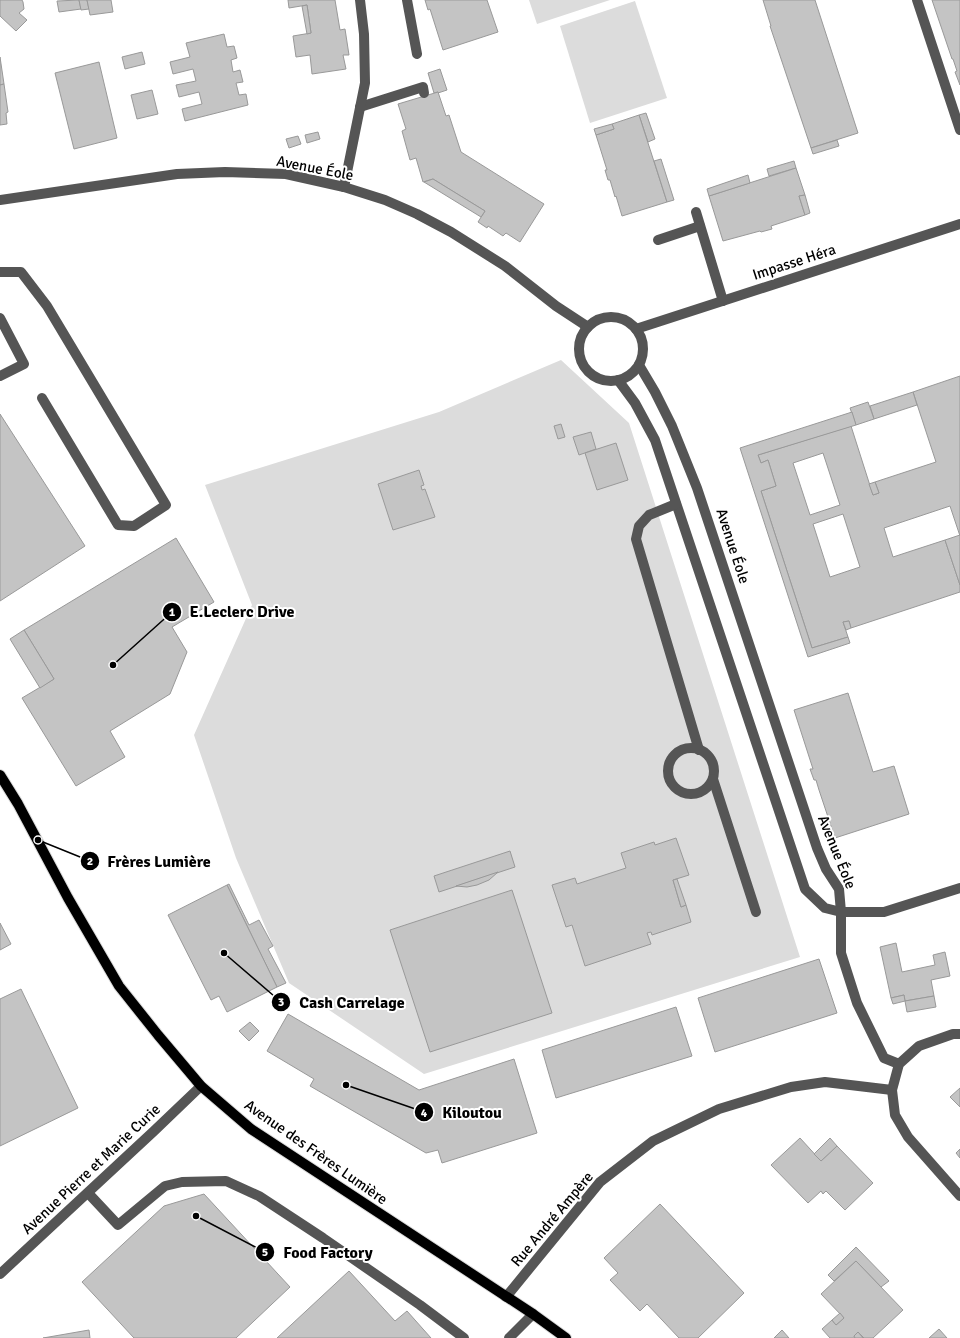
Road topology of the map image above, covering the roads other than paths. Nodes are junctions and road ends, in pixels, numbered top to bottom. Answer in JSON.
{"nodes":[{"id":1,"x":360,"y":0,"type":"edge"},
{"id":2,"x":407,"y":0,"type":"edge"},
{"id":3,"x":917,"y":0,"type":"edge"},
{"id":4,"x":417,"y":54,"type":"dead end"},
{"id":5,"x":424,"y":93,"type":"dead end"},
{"id":6,"x":360,"y":107,"type":"junction"},
{"id":7,"x":960,"y":130,"type":"edge"},
{"id":8,"x":344,"y":187,"type":"junction"},
{"id":9,"x":0,"y":200,"type":"edge"},
{"id":10,"x":696,"y":212,"type":"dead end"},
{"id":11,"x":960,"y":224,"type":"edge"},
{"id":12,"x":700,"y":226,"type":"junction"},
{"id":13,"x":658,"y":240,"type":"dead end"},
{"id":14,"x":0,"y":272,"type":"edge"},
{"id":15,"x":723,"y":301,"type":"junction"},
{"id":16,"x":0,"y":318,"type":"edge"},
{"id":17,"x":588,"y":327,"type":"junction"},
{"id":18,"x":636,"y":329,"type":"junction"},
{"id":19,"x":639,"y":365,"type":"junction"},
{"id":20,"x":0,"y":376,"type":"edge"},
{"id":21,"x":618,"y":380,"type":"junction"},
{"id":22,"x":42,"y":398,"type":"dead end"},
{"id":23,"x":676,"y":504,"type":"junction"},
{"id":24,"x":699,"y":750,"type":"junction"},
{"id":25,"x":0,"y":775,"type":"edge"},
{"id":26,"x":713,"y":778,"type":"junction"},
{"id":27,"x":960,"y":888,"type":"edge"},
{"id":28,"x":756,"y":912,"type":"dead end"},
{"id":29,"x":841,"y":912,"type":"junction"},
{"id":30,"x":960,"y":1034,"type":"edge"},
{"id":31,"x":899,"y":1064,"type":"junction"},
{"id":32,"x":201,"y":1086,"type":"junction"},
{"id":33,"x":892,"y":1090,"type":"junction"},
{"id":34,"x":88,"y":1193,"type":"junction"},
{"id":35,"x":960,"y":1196,"type":"edge"},
{"id":36,"x":0,"y":1274,"type":"edge"},
{"id":37,"x":506,"y":1297,"type":"junction"},
{"id":38,"x":533,"y":1314,"type":"junction"},
{"id":39,"x":464,"y":1338,"type":"edge"},
{"id":40,"x":509,"y":1338,"type":"edge"},
{"id":41,"x":566,"y":1338,"type":"edge"}],
"edges":[{"from":1,"to":6,"type":"street"},
{"from":2,"to":4,"type":"street"},
{"from":3,"to":7,"type":"street"},
{"from":5,"to":6,"type":"street"},
{"from":6,"to":8,"type":"street"},
{"from":8,"to":9,"type":"street","name":"Avenue Éole"},
{"from":8,"to":17,"type":"street","name":"Avenue Éole"},
{"from":10,"to":12,"type":"street"},
{"from":11,"to":15,"type":"street","name":"Impasse Héra"},
{"from":12,"to":13,"type":"street"},
{"from":12,"to":15,"type":"street"},
{"from":14,"to":22,"type":"street"},
{"from":15,"to":18,"type":"street","name":"Impasse Héra"},
{"from":16,"to":20,"type":"street"},
{"from":17,"to":18,"type":"street"},
{"from":17,"to":21,"type":"street"},
{"from":18,"to":19,"type":"street"},
{"from":19,"to":21,"type":"street"},
{"from":19,"to":29,"type":"street","name":"Avenue Éole"},
{"from":21,"to":23,"type":"street","name":"Avenue Éole"},
{"from":23,"to":24,"type":"street"},
{"from":23,"to":29,"type":"street","name":"Avenue Éole"},
{"from":24,"to":26,"type":"street"},
{"from":24,"to":26,"type":"street"},
{"from":25,"to":32,"type":"main road","name":"Avenue des Frères Lumière"},
{"from":26,"to":28,"type":"street"},
{"from":27,"to":29,"type":"street"},
{"from":29,"to":31,"type":"street"},
{"from":30,"to":31,"type":"street"},
{"from":31,"to":33,"type":"street"},
{"from":32,"to":34,"type":"street","name":"Avenue Pierre et Marie Curie"},
{"from":32,"to":37,"type":"main road","name":"Avenue des Frères Lumière"},
{"from":33,"to":35,"type":"street"},
{"from":33,"to":37,"type":"street","name":"Rue André Ampère"},
{"from":34,"to":36,"type":"street","name":"Avenue Pierre et Marie Curie"},
{"from":34,"to":39,"type":"street"},
{"from":37,"to":38,"type":"main road","name":"Avenue des Frères Lumière"},
{"from":38,"to":40,"type":"street"},
{"from":38,"to":41,"type":"main road","name":"Avenue des Frères Lumière"}]}
